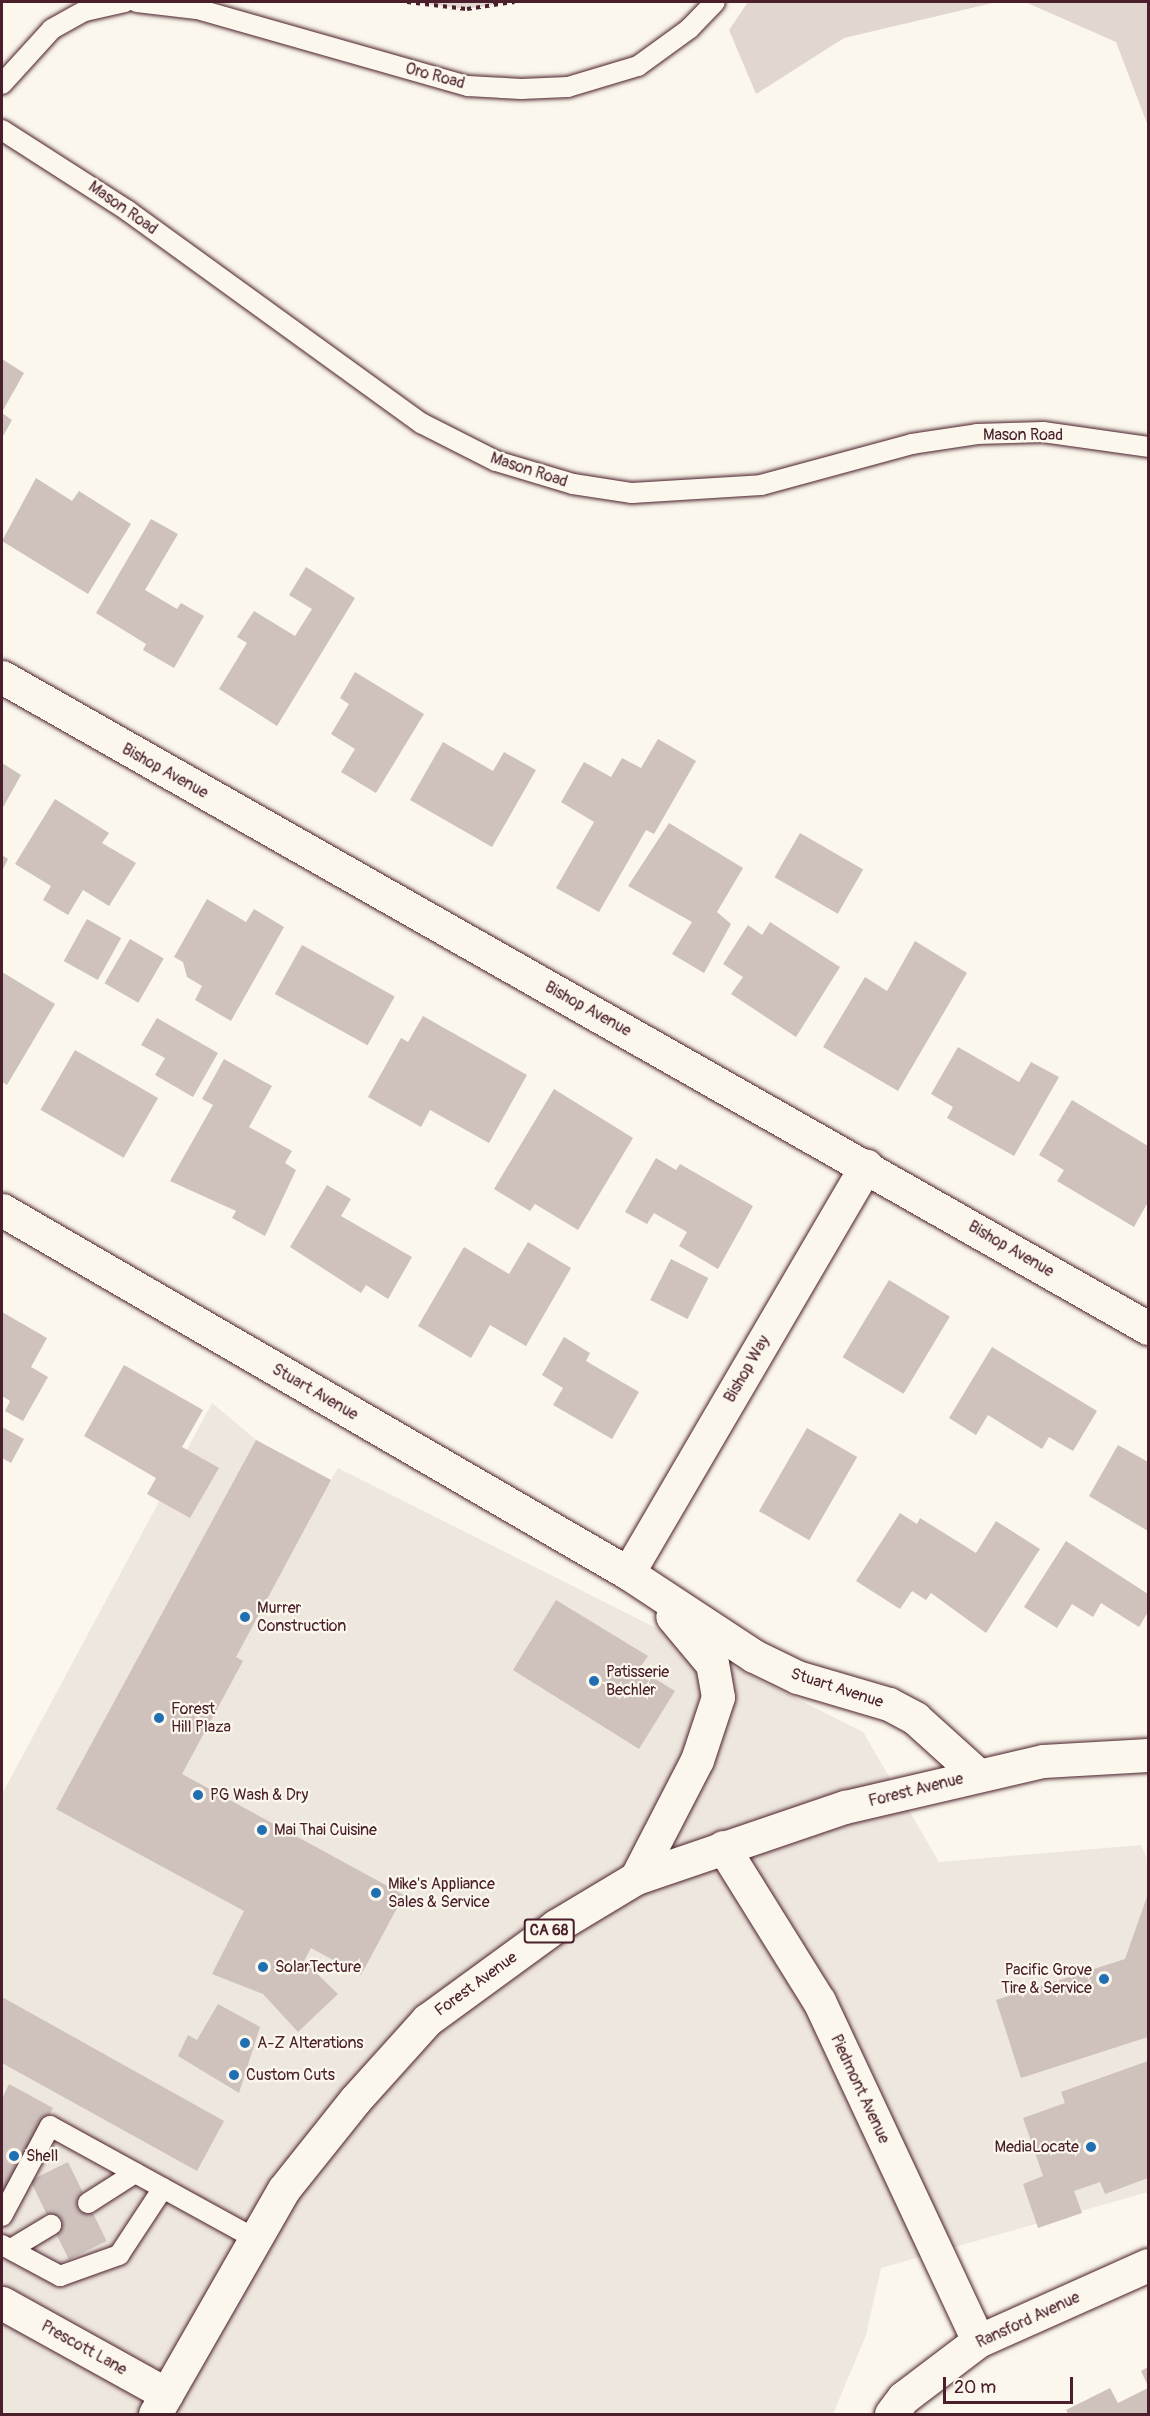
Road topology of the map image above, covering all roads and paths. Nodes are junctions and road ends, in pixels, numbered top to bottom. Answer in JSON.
{"nodes":[{"id":1,"x":124,"y":2,"type":"edge"},
{"id":2,"x":137,"y":2,"type":"edge"},
{"id":3,"x":407,"y":2,"type":"edge"},
{"id":4,"x":514,"y":2,"type":"edge"},
{"id":5,"x":714,"y":2,"type":"edge"},
{"id":6,"x":2,"y":84,"type":"edge"},
{"id":7,"x":2,"y":130,"type":"edge"},
{"id":8,"x":1149,"y":447,"type":"edge"},
{"id":9,"x":14,"y":685,"type":"edge"},
{"id":10,"x":866,"y":1165,"type":"junction"},
{"id":11,"x":2,"y":1210,"type":"edge"},
{"id":12,"x":1149,"y":1328,"type":"edge"},
{"id":13,"x":628,"y":1573,"type":"junction"},
{"id":14,"x":1149,"y":1755,"type":"edge"},
{"id":15,"x":978,"y":1775,"type":"junction"},
{"id":16,"x":723,"y":1847,"type":"junction"},
{"id":17,"x":636,"y":1878,"type":"junction"},
{"id":18,"x":135,"y":2173,"type":"junction"},
{"id":19,"x":163,"y":2188,"type":"junction"},
{"id":20,"x":88,"y":2203,"type":"dead end"},
{"id":21,"x":2,"y":2216,"type":"edge"},
{"id":22,"x":51,"y":2226,"type":"dead end"},
{"id":23,"x":255,"y":2238,"type":"junction"},
{"id":24,"x":6,"y":2247,"type":"edge"},
{"id":25,"x":1149,"y":2265,"type":"edge"},
{"id":26,"x":2,"y":2303,"type":"edge"},
{"id":27,"x":978,"y":2341,"type":"junction"},
{"id":28,"x":160,"y":2404,"type":"edge"},
{"id":29,"x":891,"y":2415,"type":"edge"}],
"edges":[{"from":1,"to":6,"type":"lane"},
{"from":2,"to":5,"type":"lane","name":"Oro Road"},
{"from":3,"to":4,"type":"path"},
{"from":7,"to":8,"type":"lane","name":"Mason Road"},
{"from":9,"to":10,"type":"street","name":"Bishop Avenue"},
{"from":10,"to":12,"type":"street","name":"Bishop Avenue"},
{"from":10,"to":13,"type":"street","name":"Bishop Way"},
{"from":11,"to":13,"type":"street","name":"Stuart Avenue"},
{"from":13,"to":15,"type":"street","name":"Stuart Avenue"},
{"from":13,"to":17,"type":"street","name":"Stuart Avenue"},
{"from":14,"to":15,"type":"street","name":"Forest Avenue","number":"CA 68"},
{"from":15,"to":16,"type":"street","name":"Forest Avenue","number":"CA 68"},
{"from":16,"to":17,"type":"street","name":"Forest Avenue","number":"CA 68"},
{"from":16,"to":27,"type":"street","name":"Piedmont Avenue"},
{"from":17,"to":23,"type":"street","name":"Forest Avenue","number":"CA 68"},
{"from":18,"to":19,"type":"lane"},
{"from":18,"to":20,"type":"lane"},
{"from":18,"to":21,"type":"lane"},
{"from":19,"to":23,"type":"lane"},
{"from":19,"to":24,"type":"lane"},
{"from":22,"to":24,"type":"lane"},
{"from":23,"to":28,"type":"street","name":"Forest Avenue","number":"CA 68"},
{"from":25,"to":27,"type":"street","name":"Ransford Avenue"},
{"from":26,"to":28,"type":"street","name":"Prescott Lane"},
{"from":27,"to":29,"type":"street","name":"Ransford Avenue"}]}
